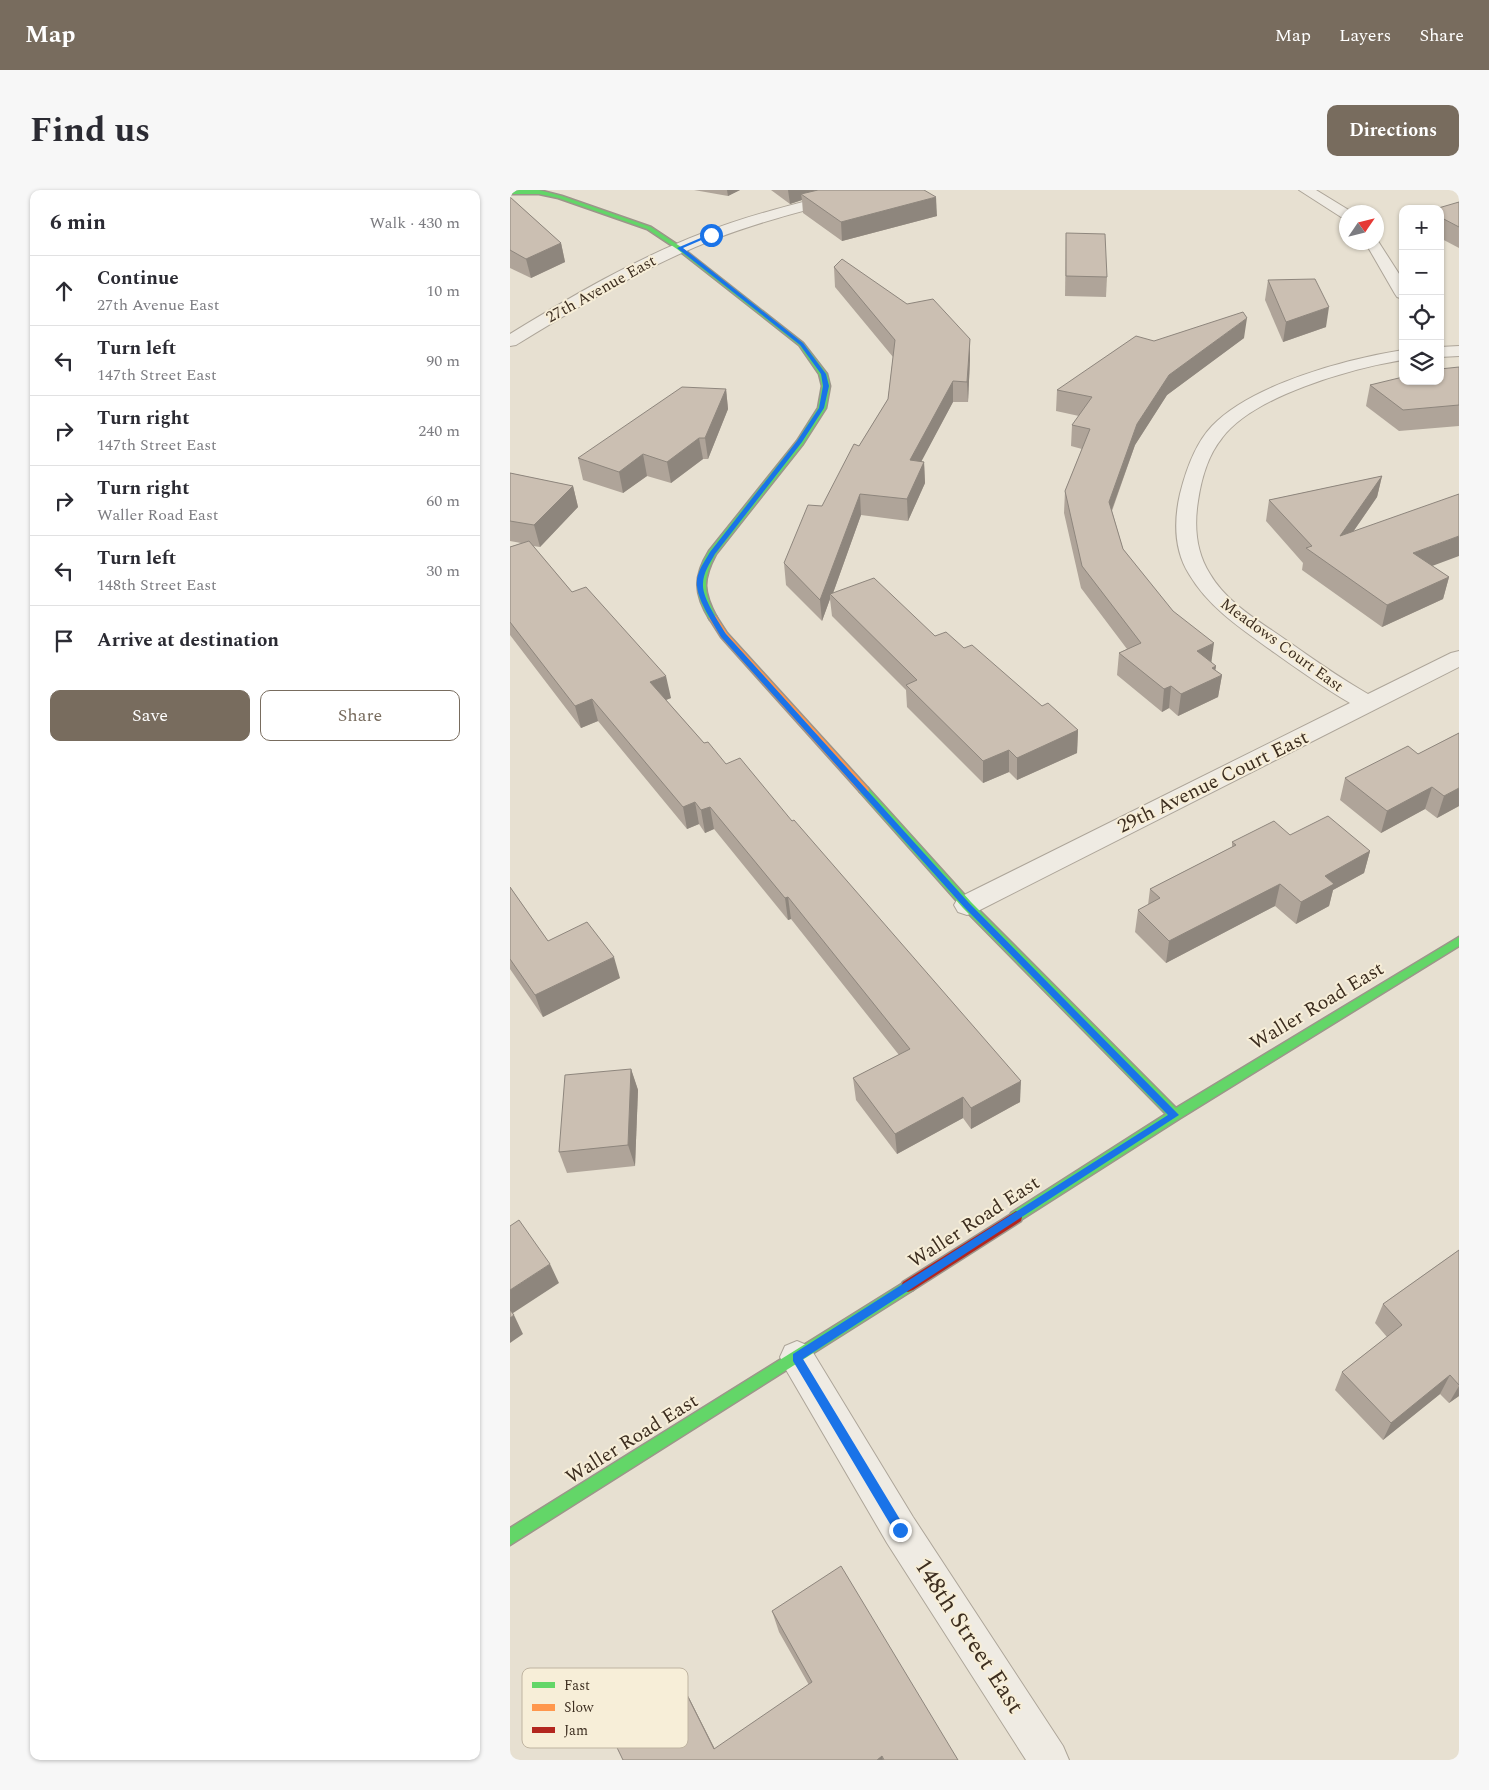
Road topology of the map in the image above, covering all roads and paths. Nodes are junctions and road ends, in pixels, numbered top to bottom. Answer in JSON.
{"nodes":[{"id":1,"x":866,"y":190,"type":"edge"},
{"id":2,"x":1306,"y":190,"type":"edge"},
{"id":3,"x":510,"y":192,"type":"edge"},
{"id":4,"x":1339,"y":210,"type":"edge"},
{"id":5,"x":679,"y":248,"type":"junction"},
{"id":6,"x":1377,"y":250,"type":"edge"},
{"id":7,"x":1399,"y":287,"type":"edge"},
{"id":8,"x":510,"y":341,"type":"edge"},
{"id":9,"x":1459,"y":351,"type":"edge"},
{"id":10,"x":1444,"y":352,"type":"edge"},
{"id":11,"x":1399,"y":356,"type":"edge"},
{"id":12,"x":1459,"y":658,"type":"edge"},
{"id":13,"x":1368,"y":704,"type":"junction"},
{"id":14,"x":967,"y":905,"type":"junction"},
{"id":15,"x":1456,"y":947,"type":"edge"},
{"id":16,"x":1175,"y":1115,"type":"junction"},
{"id":17,"x":797,"y":1357,"type":"junction"},
{"id":18,"x":510,"y":1537,"type":"edge"},
{"id":19,"x":1049,"y":1760,"type":"edge"}],
"edges":[{"from":1,"to":5,"type":"street","name":"27th Avenue East"},
{"from":2,"to":4,"type":"street"},
{"from":3,"to":5,"type":"street"},
{"from":5,"to":8,"type":"street","name":"27th Avenue East"},
{"from":5,"to":14,"type":"street"},
{"from":6,"to":7,"type":"street"},
{"from":9,"to":10,"type":"street"},
{"from":11,"to":13,"type":"street","name":"Meadows Court East"},
{"from":12,"to":13,"type":"street","name":"29th Avenue Court East"},
{"from":13,"to":14,"type":"street","name":"29th Avenue Court East"},
{"from":14,"to":16,"type":"street"},
{"from":15,"to":16,"type":"street","name":"Waller Road East"},
{"from":16,"to":17,"type":"street","name":"Waller Road East"},
{"from":17,"to":18,"type":"street","name":"Waller Road East"},
{"from":17,"to":19,"type":"street","name":"148th Street East"}]}
